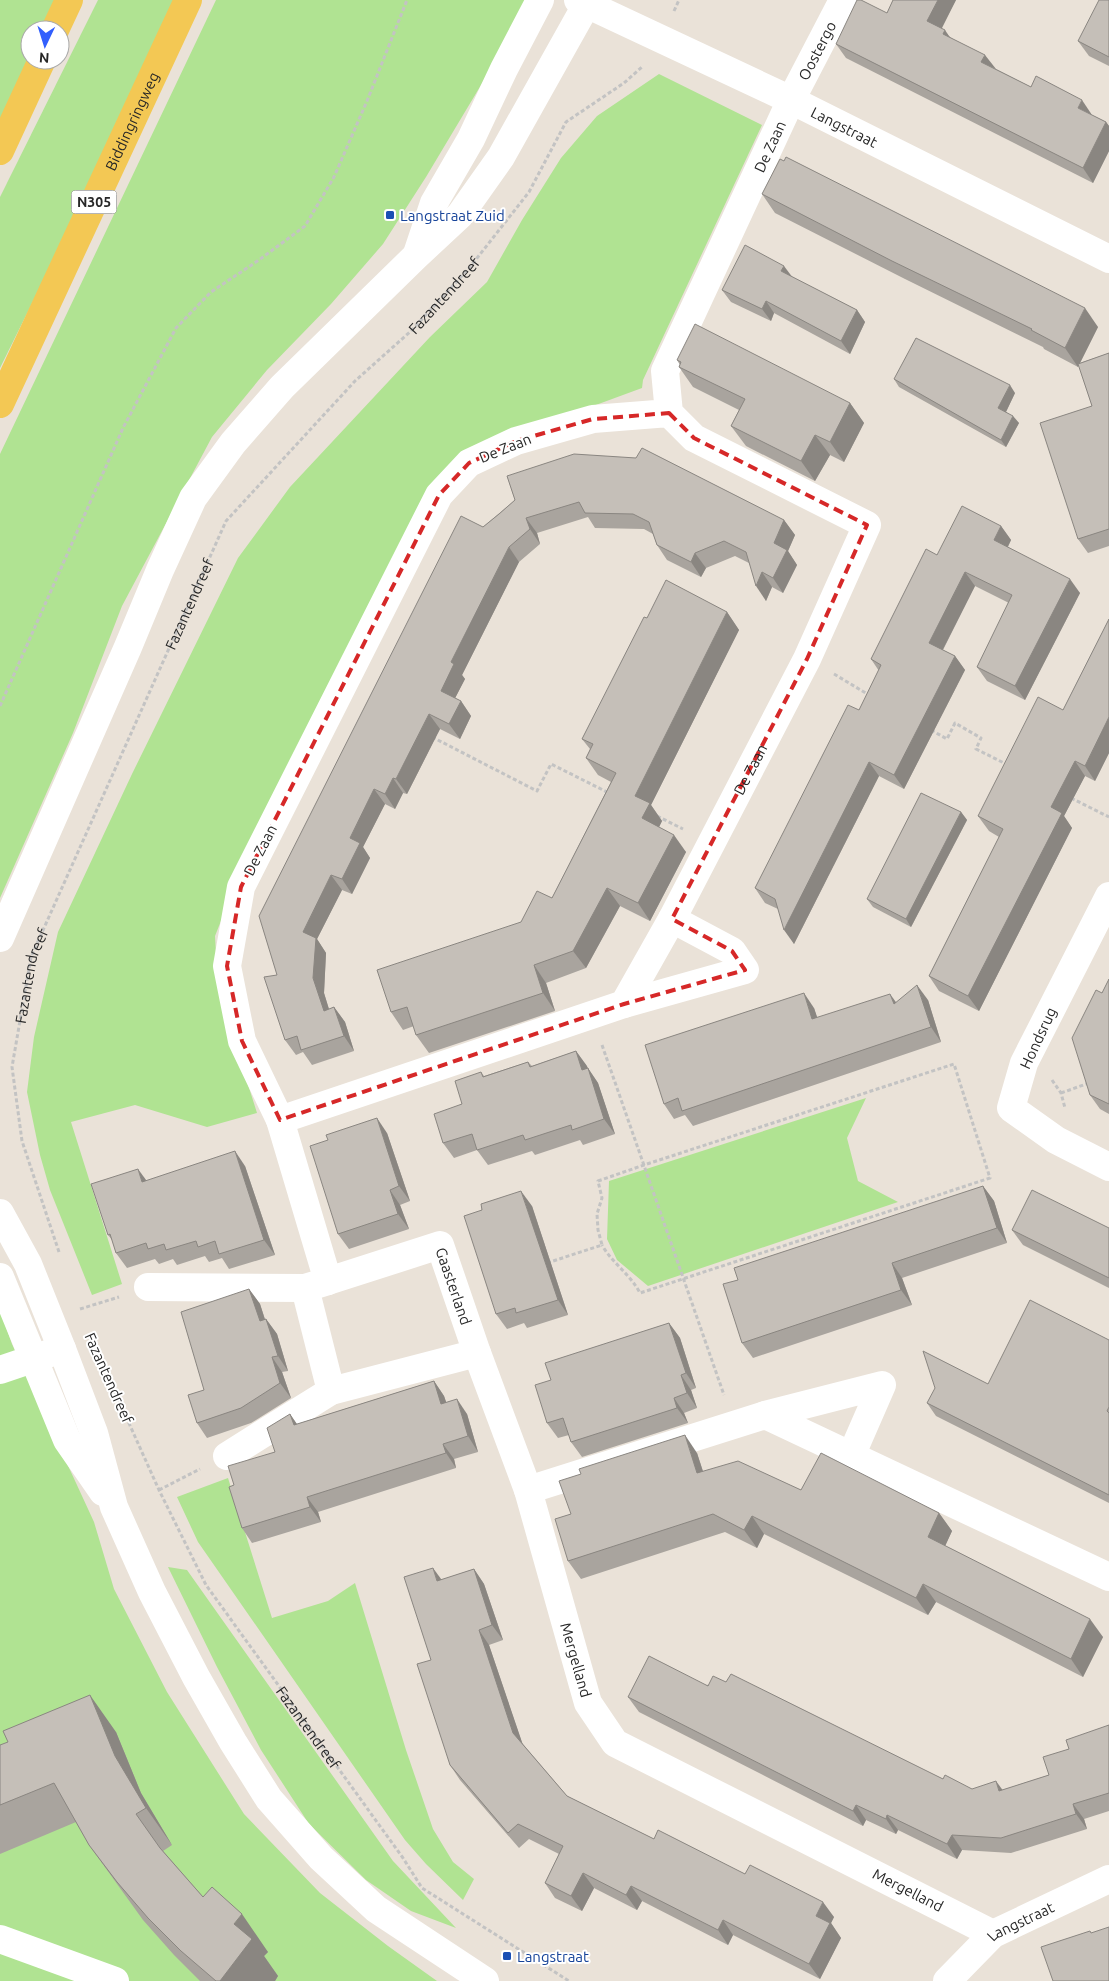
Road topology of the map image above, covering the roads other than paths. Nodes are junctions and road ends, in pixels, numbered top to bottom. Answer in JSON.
{"nodes":[{"id":1,"x":69,"y":0,"type":"edge"},
{"id":2,"x":188,"y":0,"type":"edge"},
{"id":3,"x":540,"y":0,"type":"edge"},
{"id":4,"x":843,"y":0,"type":"edge"},
{"id":5,"x":585,"y":1,"type":"edge"},
{"id":6,"x":60,"y":20,"type":"edge"},
{"id":7,"x":37,"y":70,"type":"edge"},
{"id":8,"x":791,"y":100,"type":"junction"},
{"id":9,"x":0,"y":151,"type":"edge"},
{"id":10,"x":416,"y":256,"type":"junction"},
{"id":11,"x":1109,"y":259,"type":"edge"},
{"id":12,"x":0,"y":404,"type":"edge"},
{"id":13,"x":669,"y":413,"type":"junction"},
{"id":14,"x":1109,"y":896,"type":"edge"},
{"id":15,"x":672,"y":919,"type":"junction"},
{"id":16,"x":0,"y":938,"type":"edge"},
{"id":17,"x":624,"y":1004,"type":"junction"},
{"id":18,"x":280,"y":1120,"type":"junction"},
{"id":19,"x":1109,"y":1167,"type":"edge"},
{"id":20,"x":0,"y":1213,"type":"edge"},
{"id":21,"x":0,"y":1277,"type":"edge"},
{"id":22,"x":316,"y":1284,"type":"junction"},
{"id":23,"x":148,"y":1288,"type":"road end"},
{"id":24,"x":62,"y":1349,"type":"junction"},
{"id":25,"x":477,"y":1353,"type":"junction"},
{"id":26,"x":34,"y":1358,"type":"junction"},
{"id":27,"x":0,"y":1370,"type":"edge"},
{"id":28,"x":331,"y":1391,"type":"junction"},
{"id":29,"x":765,"y":1415,"type":"junction"},
{"id":30,"x":227,"y":1456,"type":"road end"},
{"id":31,"x":851,"y":1456,"type":"junction"},
{"id":32,"x":528,"y":1490,"type":"junction"},
{"id":33,"x":114,"y":1507,"type":"junction"},
{"id":34,"x":1109,"y":1577,"type":"edge"},
{"id":35,"x":1109,"y":1879,"type":"edge"},
{"id":36,"x":993,"y":1934,"type":"junction"},
{"id":37,"x":0,"y":1939,"type":"edge"},
{"id":38,"x":115,"y":1981,"type":"edge"},
{"id":39,"x":485,"y":1981,"type":"edge"},
{"id":40,"x":946,"y":1981,"type":"edge"}],
"edges":[{"from":1,"to":6,"type":"main road"},
{"from":2,"to":12,"type":"main road","name":"Biddingringweg","number":"N305"},
{"from":3,"to":10,"type":"street"},
{"from":4,"to":8,"type":"street","name":"Oostergo"},
{"from":5,"to":8,"type":"street","name":"Langstraat"},
{"from":5,"to":10,"type":"street"},
{"from":7,"to":9,"type":"main road"},
{"from":8,"to":11,"type":"street","name":"Langstraat"},
{"from":8,"to":13,"type":"street","name":"De Zaan"},
{"from":10,"to":16,"type":"street"},
{"from":13,"to":15,"type":"street","name":"De Zaan"},
{"from":13,"to":18,"type":"street","name":"De Zaan"},
{"from":14,"to":19,"type":"street","name":"Hondsrug"},
{"from":15,"to":17,"type":"street","name":"De Zaan"},
{"from":15,"to":17,"type":"street"},
{"from":17,"to":18,"type":"street"},
{"from":18,"to":22,"type":"street"},
{"from":20,"to":24,"type":"street","name":"Fazantendreef"},
{"from":21,"to":26,"type":"street","name":"Fazantendreef"},
{"from":22,"to":23,"type":"street","name":"Gaasterland"},
{"from":22,"to":25,"type":"street","name":"Gaasterland"},
{"from":22,"to":28,"type":"street"},
{"from":24,"to":26,"type":"street"},
{"from":24,"to":33,"type":"street","name":"Fazantendreef"},
{"from":25,"to":28,"type":"street"},
{"from":25,"to":32,"type":"street","name":"Gaasterland"},
{"from":26,"to":27,"type":"street"},
{"from":26,"to":33,"type":"street","name":"Fazantendreef"},
{"from":28,"to":30,"type":"street"},
{"from":29,"to":31,"type":"street"},
{"from":29,"to":31,"type":"street"},
{"from":29,"to":32,"type":"street"},
{"from":31,"to":34,"type":"street"},
{"from":32,"to":36,"type":"street","name":"Mergelland"},
{"from":33,"to":39,"type":"street","name":"Fazantendreef"},
{"from":35,"to":36,"type":"street","name":"Langstraat"},
{"from":36,"to":40,"type":"street","name":"Langstraat"},
{"from":37,"to":38,"type":"street"}]}
